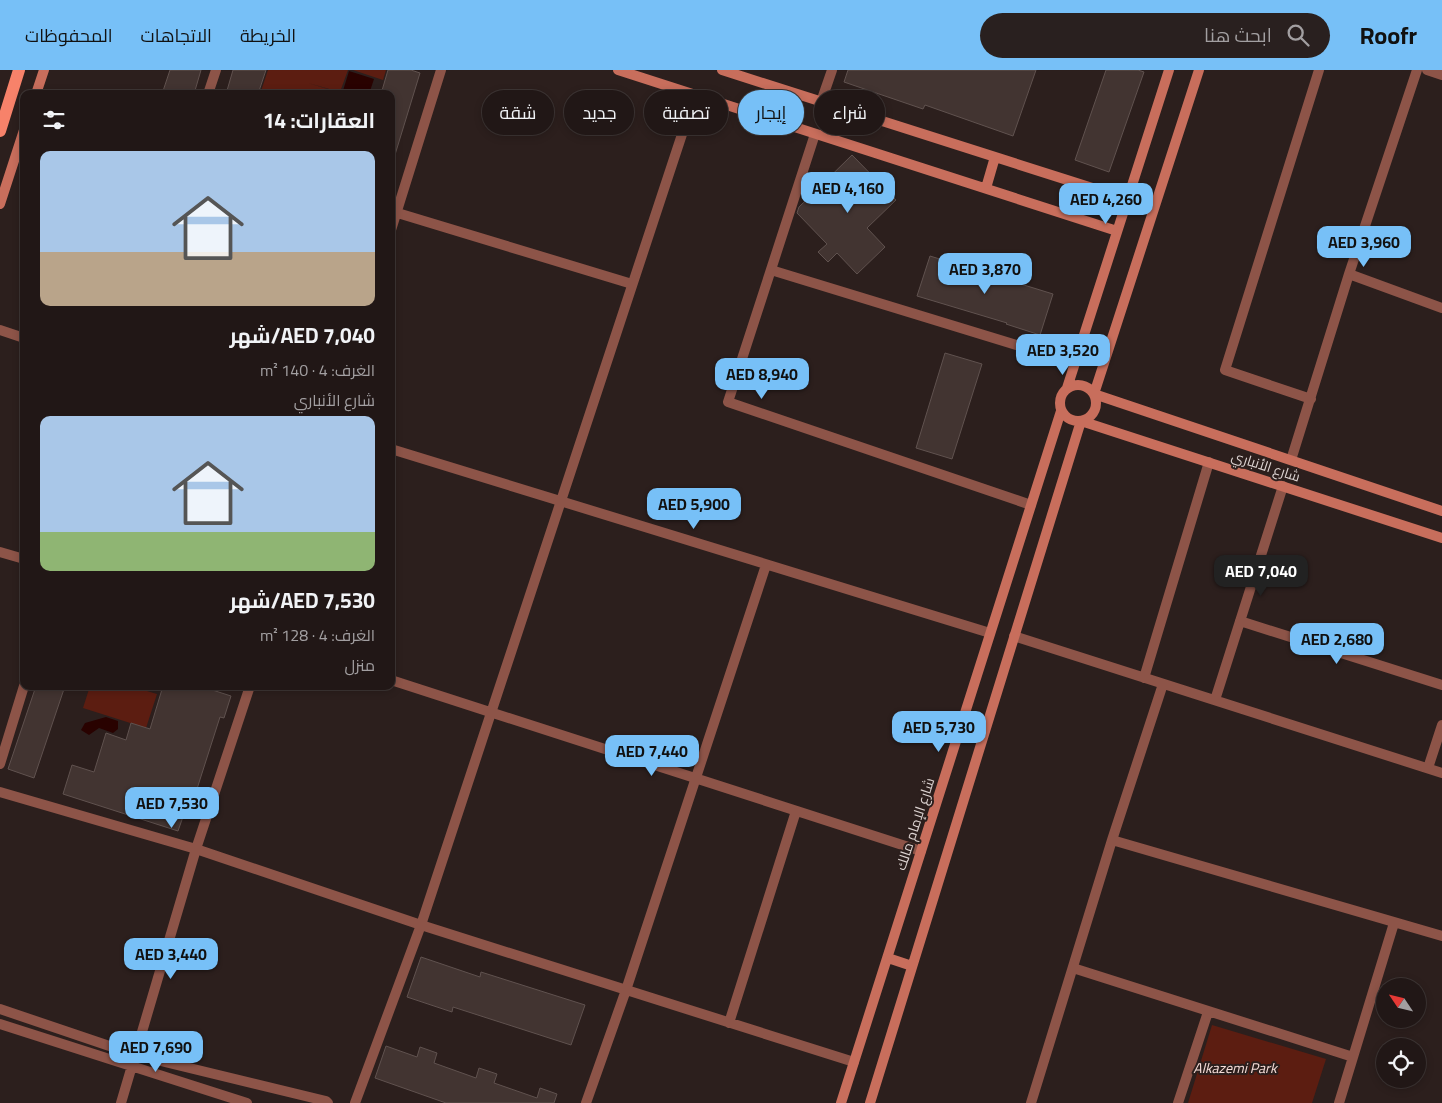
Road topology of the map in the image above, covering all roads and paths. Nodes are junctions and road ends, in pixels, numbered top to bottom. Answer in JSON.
{"nodes":[{"id":1,"x":19,"y":70,"type":"edge"},
{"id":2,"x":44,"y":70,"type":"edge"},
{"id":3,"x":216,"y":70,"type":"edge"},
{"id":4,"x":441,"y":70,"type":"edge"},
{"id":5,"x":618,"y":70,"type":"edge"},
{"id":6,"x":722,"y":70,"type":"edge"},
{"id":7,"x":832,"y":70,"type":"edge"},
{"id":8,"x":1169,"y":70,"type":"edge"},
{"id":9,"x":1199,"y":70,"type":"edge"},
{"id":10,"x":1319,"y":70,"type":"edge"},
{"id":11,"x":1417,"y":70,"type":"edge"},
{"id":12,"x":1427,"y":70,"type":"edge"},
{"id":13,"x":1442,"y":74,"type":"edge"},
{"id":14,"x":37,"y":90,"type":"edge"},
{"id":15,"x":209,"y":90,"type":"edge"},
{"id":16,"x":680,"y":90,"type":"edge"},
{"id":17,"x":825,"y":90,"type":"edge"},
{"id":18,"x":814,"y":100,"type":"edge"},
{"id":19,"x":728,"y":106,"type":"edge"},
{"id":20,"x":885,"y":122,"type":"edge"},
{"id":21,"x":0,"y":131,"type":"edge"},
{"id":22,"x":814,"y":134,"type":"edge"},
{"id":23,"x":682,"y":135,"type":"edge"},
{"id":24,"x":815,"y":135,"type":"edge"},
{"id":25,"x":818,"y":135,"type":"edge"},
{"id":26,"x":20,"y":142,"type":"edge"},
{"id":27,"x":995,"y":157,"type":"junction"},
{"id":28,"x":986,"y":188,"type":"junction"},
{"id":29,"x":1127,"y":199,"type":"junction"},
{"id":30,"x":0,"y":204,"type":"edge"},
{"id":31,"x":395,"y":209,"type":"edge"},
{"id":32,"x":395,"y":212,"type":"edge"},
{"id":33,"x":1117,"y":231,"type":"junction"},
{"id":34,"x":771,"y":270,"type":"junction"},
{"id":35,"x":1349,"y":274,"type":"junction"},
{"id":36,"x":632,"y":284,"type":"junction"},
{"id":37,"x":1442,"y":308,"type":"edge"},
{"id":38,"x":0,"y":330,"type":"edge"},
{"id":39,"x":20,"y":337,"type":"edge"},
{"id":40,"x":1075,"y":363,"type":"junction"},
{"id":41,"x":1067,"y":388,"type":"junction"},
{"id":42,"x":1094,"y":394,"type":"junction"},
{"id":43,"x":1311,"y":399,"type":"junction"},
{"id":44,"x":1061,"y":410,"type":"junction"},
{"id":45,"x":1081,"y":421,"type":"junction"},
{"id":46,"x":395,"y":450,"type":"edge"},
{"id":47,"x":1291,"y":460,"type":"junction"},
{"id":48,"x":1209,"y":462,"type":"junction"},
{"id":49,"x":1283,"y":486,"type":"junction"},
{"id":50,"x":561,"y":502,"type":"junction"},
{"id":51,"x":1031,"y":505,"type":"junction"},
{"id":52,"x":1442,"y":511,"type":"edge"},
{"id":53,"x":1442,"y":538,"type":"edge"},
{"id":54,"x":0,"y":552,"type":"edge"},
{"id":55,"x":20,"y":558,"type":"edge"},
{"id":56,"x":766,"y":565,"type":"junction"},
{"id":57,"x":1240,"y":621,"type":"junction"},
{"id":58,"x":990,"y":633,"type":"junction"},
{"id":59,"x":1014,"y":636,"type":"junction"},
{"id":60,"x":1144,"y":678,"type":"junction"},
{"id":61,"x":395,"y":681,"type":"edge"},
{"id":62,"x":1163,"y":684,"type":"junction"},
{"id":63,"x":1442,"y":685,"type":"edge"},
{"id":64,"x":23,"y":690,"type":"edge"},
{"id":65,"x":249,"y":690,"type":"edge"},
{"id":66,"x":1215,"y":700,"type":"junction"},
{"id":67,"x":491,"y":712,"type":"junction"},
{"id":68,"x":1442,"y":725,"type":"edge"},
{"id":69,"x":0,"y":764,"type":"edge"},
{"id":70,"x":1428,"y":768,"type":"junction"},
{"id":71,"x":1442,"y":773,"type":"edge"},
{"id":72,"x":696,"y":778,"type":"junction"},
{"id":73,"x":0,"y":792,"type":"edge"},
{"id":74,"x":796,"y":811,"type":"junction"},
{"id":75,"x":1112,"y":840,"type":"junction"},
{"id":76,"x":196,"y":849,"type":"junction"},
{"id":77,"x":921,"y":851,"type":"junction"},
{"id":78,"x":1394,"y":923,"type":"junction"},
{"id":79,"x":421,"y":925,"type":"junction"},
{"id":80,"x":1442,"y":936,"type":"edge"},
{"id":81,"x":888,"y":958,"type":"junction"},
{"id":82,"x":912,"y":966,"type":"junction"},
{"id":83,"x":1073,"y":968,"type":"junction"},
{"id":84,"x":626,"y":990,"type":"junction"},
{"id":85,"x":0,"y":1009,"type":"edge"},
{"id":86,"x":1208,"y":1012,"type":"junction"},
{"id":87,"x":729,"y":1023,"type":"junction"},
{"id":88,"x":0,"y":1024,"type":"edge"},
{"id":89,"x":136,"y":1055,"type":"junction"},
{"id":90,"x":1353,"y":1057,"type":"junction"},
{"id":91,"x":854,"y":1062,"type":"junction"},
{"id":92,"x":132,"y":1066,"type":"junction"},
{"id":93,"x":121,"y":1103,"type":"edge"},
{"id":94,"x":247,"y":1103,"type":"edge"},
{"id":95,"x":328,"y":1103,"type":"edge"},
{"id":96,"x":355,"y":1103,"type":"edge"},
{"id":97,"x":586,"y":1103,"type":"edge"},
{"id":98,"x":842,"y":1103,"type":"edge"},
{"id":99,"x":870,"y":1103,"type":"edge"},
{"id":100,"x":1031,"y":1103,"type":"edge"},
{"id":101,"x":1178,"y":1103,"type":"edge"},
{"id":102,"x":1339,"y":1103,"type":"edge"}],
"edges":[{"from":1,"to":21,"type":"main road"},
{"from":2,"to":14,"type":"street"},
{"from":3,"to":15,"type":"street"},
{"from":4,"to":31,"type":"street"},
{"from":5,"to":16,"type":"street"},
{"from":6,"to":18,"type":"street"},
{"from":7,"to":17,"type":"street"},
{"from":8,"to":29,"type":"street"},
{"from":9,"to":42,"type":"street"},
{"from":10,"to":43,"type":"street"},
{"from":11,"to":35,"type":"street"},
{"from":12,"to":13,"type":"street"},
{"from":19,"to":22,"type":"street"},
{"from":20,"to":27,"type":"street"},
{"from":23,"to":36,"type":"street"},
{"from":24,"to":34,"type":"street"},
{"from":25,"to":28,"type":"street"},
{"from":26,"to":30,"type":"street"},
{"from":27,"to":28,"type":"street"},
{"from":27,"to":29,"type":"street"},
{"from":28,"to":33,"type":"street"},
{"from":29,"to":33,"type":"street"},
{"from":32,"to":36,"type":"street"},
{"from":33,"to":40,"type":"street"},
{"from":34,"to":40,"type":"street"},
{"from":34,"to":51,"type":"street"},
{"from":35,"to":37,"type":"street"},
{"from":35,"to":43,"type":"street"},
{"from":36,"to":50,"type":"street"},
{"from":38,"to":39,"type":"street"},
{"from":40,"to":41,"type":"street"},
{"from":41,"to":42,"type":"street"},
{"from":41,"to":44,"type":"street"},
{"from":42,"to":45,"type":"street"},
{"from":42,"to":47,"type":"street","name":"شارع الأنباري"},
{"from":43,"to":47,"type":"street"},
{"from":44,"to":45,"type":"street"},
{"from":44,"to":51,"type":"street","name":"شارع الإمام مالك"},
{"from":45,"to":48,"type":"street","name":"شارع الأنباري"},
{"from":45,"to":59,"type":"street"},
{"from":46,"to":50,"type":"street"},
{"from":47,"to":52,"type":"street","name":"شارع الأنباري"},
{"from":48,"to":49,"type":"street","name":"شارع الأنباري"},
{"from":48,"to":60,"type":"street"},
{"from":49,"to":53,"type":"street","name":"شارع الأنباري"},
{"from":49,"to":57,"type":"street"},
{"from":50,"to":56,"type":"street"},
{"from":50,"to":67,"type":"street"},
{"from":51,"to":58,"type":"street","name":"شارع الإمام مالك"},
{"from":54,"to":55,"type":"street"},
{"from":56,"to":58,"type":"street"},
{"from":56,"to":72,"type":"street"},
{"from":57,"to":63,"type":"street"},
{"from":57,"to":66,"type":"street"},
{"from":58,"to":77,"type":"street","name":"شارع الإمام مالك"},
{"from":59,"to":60,"type":"street"},
{"from":59,"to":82,"type":"street"},
{"from":60,"to":62,"type":"street"},
{"from":61,"to":67,"type":"street"},
{"from":62,"to":66,"type":"street"},
{"from":62,"to":75,"type":"street"},
{"from":64,"to":69,"type":"street"},
{"from":65,"to":76,"type":"street"},
{"from":66,"to":70,"type":"street"},
{"from":67,"to":72,"type":"street"},
{"from":67,"to":79,"type":"street"},
{"from":68,"to":70,"type":"street"},
{"from":70,"to":71,"type":"street"},
{"from":72,"to":74,"type":"street"},
{"from":72,"to":84,"type":"street"},
{"from":73,"to":76,"type":"street"},
{"from":74,"to":77,"type":"street"},
{"from":74,"to":87,"type":"street"},
{"from":75,"to":78,"type":"street"},
{"from":75,"to":83,"type":"street"},
{"from":76,"to":79,"type":"street"},
{"from":76,"to":89,"type":"street"},
{"from":77,"to":81,"type":"street","name":"شارع الإمام مالك"},
{"from":78,"to":80,"type":"street"},
{"from":78,"to":90,"type":"street"},
{"from":79,"to":84,"type":"street"},
{"from":79,"to":96,"type":"street"},
{"from":81,"to":82,"type":"street"},
{"from":81,"to":91,"type":"street","name":"شارع الإمام مالك"},
{"from":82,"to":99,"type":"street"},
{"from":83,"to":86,"type":"street"},
{"from":83,"to":100,"type":"street"},
{"from":84,"to":87,"type":"street"},
{"from":84,"to":97,"type":"street"},
{"from":85,"to":89,"type":"street"},
{"from":86,"to":90,"type":"street"},
{"from":86,"to":101,"type":"street"},
{"from":87,"to":91,"type":"street"},
{"from":88,"to":92,"type":"street"},
{"from":89,"to":92,"type":"street"},
{"from":89,"to":95,"type":"street"},
{"from":90,"to":102,"type":"street"},
{"from":91,"to":98,"type":"street","name":"شارع الإمام مالك"},
{"from":92,"to":93,"type":"street"},
{"from":92,"to":94,"type":"street"}]}
